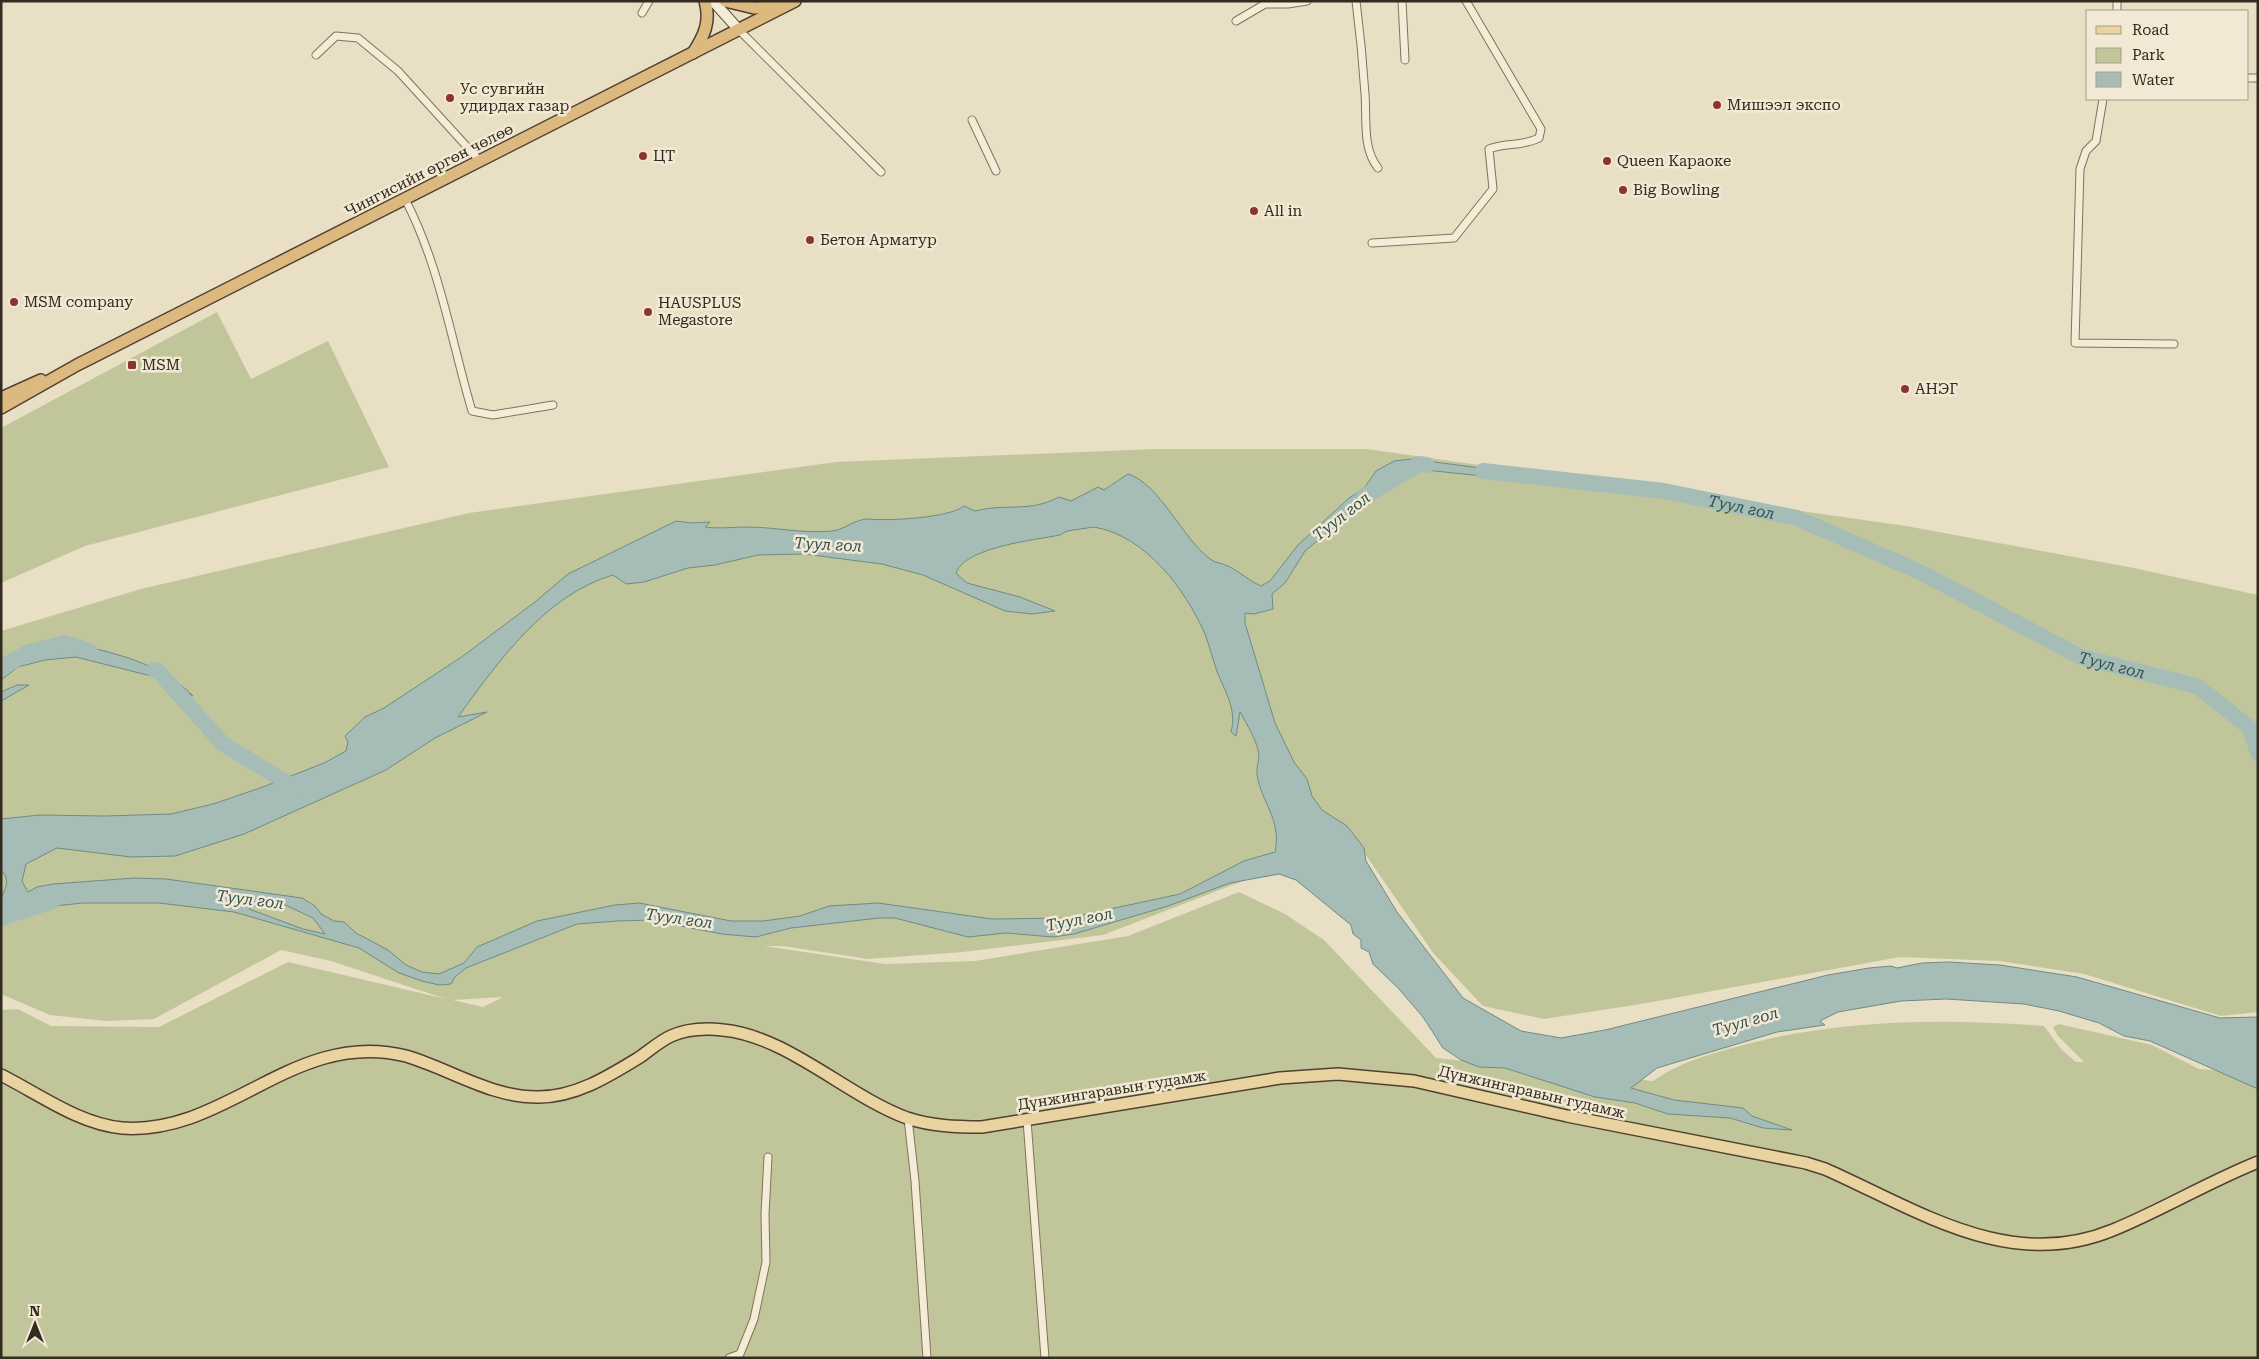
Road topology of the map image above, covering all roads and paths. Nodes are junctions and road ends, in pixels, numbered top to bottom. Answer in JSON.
{"nodes":[{"id":1,"x":649,"y":1,"type":"edge"},
{"id":2,"x":705,"y":1,"type":"edge"},
{"id":3,"x":713,"y":1,"type":"edge"},
{"id":4,"x":725,"y":1,"type":"edge"},
{"id":5,"x":1307,"y":1,"type":"edge"},
{"id":6,"x":1356,"y":1,"type":"edge"},
{"id":7,"x":1402,"y":1,"type":"edge"},
{"id":8,"x":1466,"y":1,"type":"edge"},
{"id":9,"x":790,"y":4,"type":"edge"},
{"id":10,"x":642,"y":13,"type":"dead end"},
{"id":11,"x":1236,"y":21,"type":"dead end"},
{"id":12,"x":739,"y":30,"type":"junction"},
{"id":13,"x":693,"y":53,"type":"junction"},
{"id":14,"x":316,"y":55,"type":"dead end"},
{"id":15,"x":1405,"y":60,"type":"dead end"},
{"id":16,"x":2103,"y":100,"type":"edge"},
{"id":17,"x":972,"y":120,"type":"dead end"},
{"id":18,"x":480,"y":161,"type":"junction"},
{"id":19,"x":1378,"y":168,"type":"dead end"},
{"id":20,"x":996,"y":170,"type":"dead end"},
{"id":21,"x":882,"y":172,"type":"dead end"},
{"id":22,"x":405,"y":198,"type":"junction"},
{"id":23,"x":1372,"y":243,"type":"dead end"},
{"id":24,"x":2174,"y":344,"type":"dead end"},
{"id":25,"x":77,"y":364,"type":"junction"},
{"id":26,"x":1,"y":398,"type":"edge"},
{"id":27,"x":553,"y":406,"type":"dead end"},
{"id":28,"x":1,"y":409,"type":"edge"},
{"id":29,"x":1,"y":1075,"type":"edge"},
{"id":30,"x":908,"y":1118,"type":"junction"},
{"id":31,"x":1027,"y":1120,"type":"junction"},
{"id":32,"x":768,"y":1157,"type":"dead end"},
{"id":33,"x":2258,"y":1162,"type":"edge"},
{"id":34,"x":729,"y":1358,"type":"edge"},
{"id":35,"x":927,"y":1358,"type":"edge"},
{"id":36,"x":1045,"y":1358,"type":"edge"}],
"edges":[{"from":1,"to":10,"type":"street"},
{"from":2,"to":13,"type":"highway"},
{"from":3,"to":12,"type":"main road"},
{"from":4,"to":9,"type":"highway"},
{"from":5,"to":11,"type":"street"},
{"from":6,"to":19,"type":"street"},
{"from":7,"to":15,"type":"street"},
{"from":8,"to":23,"type":"street"},
{"from":9,"to":12,"type":"highway","name":"Чингисийн өргөн чөлөө"},
{"from":12,"to":13,"type":"highway","name":"Чингисийн өргөн чөлөө"},
{"from":12,"to":21,"type":"street"},
{"from":13,"to":18,"type":"highway","name":"Чингисийн өргөн чөлөө"},
{"from":14,"to":18,"type":"street"},
{"from":16,"to":24,"type":"street"},
{"from":17,"to":20,"type":"street"},
{"from":18,"to":22,"type":"highway","name":"Чингисийн өргөн чөлөө"},
{"from":22,"to":25,"type":"highway","name":"Чингисийн өргөн чөлөө"},
{"from":22,"to":27,"type":"street"},
{"from":25,"to":26,"type":"highway","name":"Чингисийн өргөн чөлөө"},
{"from":25,"to":28,"type":"highway","name":"Чингисийн өргөн чөлөө"},
{"from":29,"to":30,"type":"main road","name":"Дүнжингаравын гудамж"},
{"from":30,"to":31,"type":"main road","name":"Дүнжингаравын гудамж"},
{"from":30,"to":35,"type":"street"},
{"from":31,"to":33,"type":"main road","name":"Дүнжингаравын гудамж"},
{"from":31,"to":36,"type":"street"},
{"from":32,"to":34,"type":"street"}]}
